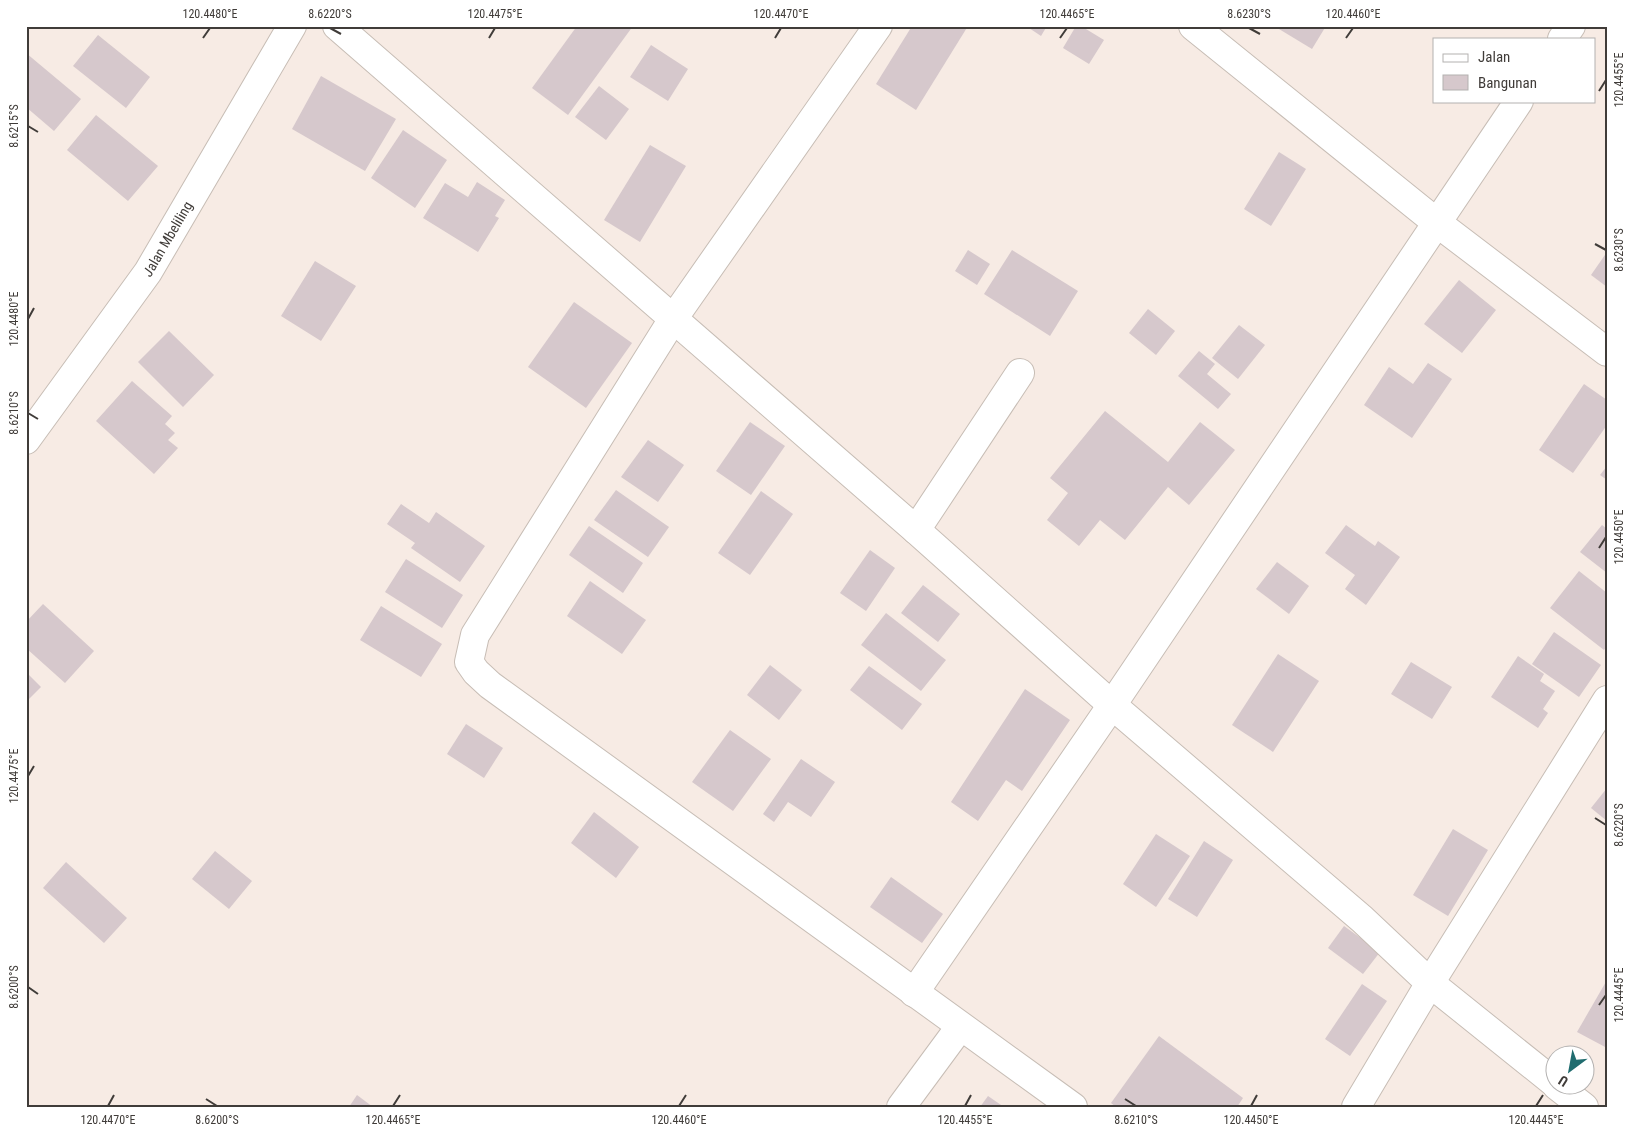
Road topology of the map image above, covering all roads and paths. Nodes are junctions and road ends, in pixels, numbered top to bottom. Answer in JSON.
{"nodes":[{"id":1,"x":292,"y":26,"type":"edge"},
{"id":2,"x":337,"y":26,"type":"edge"},
{"id":3,"x":878,"y":26,"type":"edge"},
{"id":4,"x":1192,"y":26,"type":"edge"},
{"id":5,"x":1571,"y":26,"type":"edge"},
{"id":6,"x":1563,"y":38,"type":"edge"},
{"id":7,"x":1518,"y":102,"type":"edge"},
{"id":8,"x":1436,"y":222,"type":"junction"},
{"id":9,"x":673,"y":319,"type":"junction"},
{"id":10,"x":1607,"y":352,"type":"edge"},
{"id":11,"x":1020,"y":373,"type":"dead end"},
{"id":12,"x":26,"y":440,"type":"edge"},
{"id":13,"x":916,"y":530,"type":"junction"},
{"id":14,"x":1607,"y":700,"type":"edge"},
{"id":15,"x":1112,"y":705,"type":"junction"},
{"id":16,"x":1430,"y":983,"type":"junction"},
{"id":17,"x":914,"y":994,"type":"junction"},
{"id":18,"x":960,"y":1027,"type":"junction"},
{"id":19,"x":1546,"y":1077,"type":"edge"},
{"id":20,"x":1570,"y":1096,"type":"edge"},
{"id":21,"x":901,"y":1107,"type":"edge"},
{"id":22,"x":1073,"y":1107,"type":"edge"},
{"id":23,"x":1356,"y":1107,"type":"edge"},
{"id":24,"x":1584,"y":1107,"type":"edge"}],
"edges":[{"from":1,"to":12,"type":"street","name":"Jalan Mbeliling"},
{"from":2,"to":9,"type":"street"},
{"from":3,"to":9,"type":"street"},
{"from":4,"to":8,"type":"street"},
{"from":5,"to":6,"type":"street"},
{"from":7,"to":8,"type":"street"},
{"from":8,"to":10,"type":"street"},
{"from":8,"to":15,"type":"street"},
{"from":9,"to":13,"type":"street"},
{"from":9,"to":17,"type":"street"},
{"from":11,"to":13,"type":"street"},
{"from":13,"to":15,"type":"street"},
{"from":14,"to":16,"type":"street"},
{"from":15,"to":16,"type":"street"},
{"from":15,"to":17,"type":"street"},
{"from":16,"to":19,"type":"street"},
{"from":16,"to":23,"type":"street"},
{"from":17,"to":18,"type":"street"},
{"from":18,"to":21,"type":"street"},
{"from":18,"to":22,"type":"street"},
{"from":20,"to":24,"type":"street"}]}
